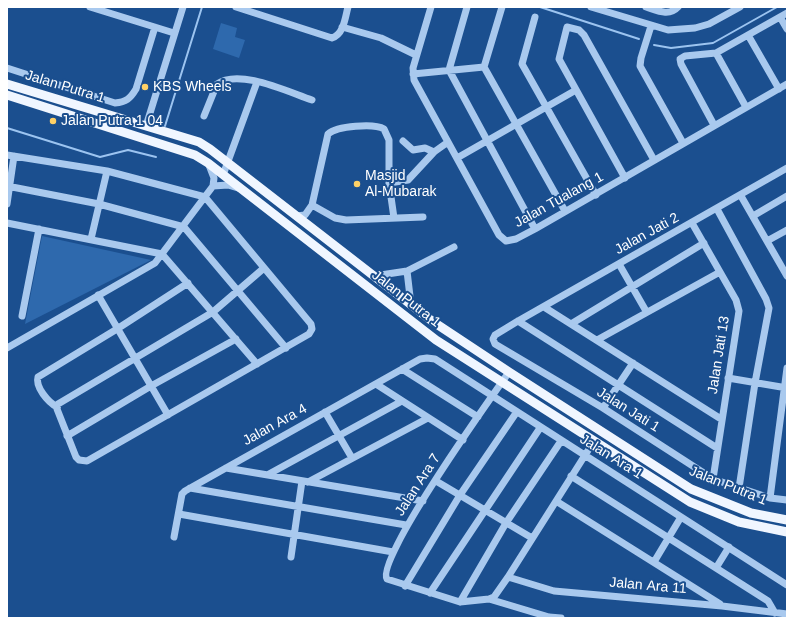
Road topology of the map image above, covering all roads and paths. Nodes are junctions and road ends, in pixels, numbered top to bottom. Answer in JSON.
{"nodes":[{"id":1,"x":90,"y":7,"type":"edge"},
{"id":2,"x":183,"y":7,"type":"edge"},
{"id":3,"x":236,"y":7,"type":"edge"},
{"id":4,"x":348,"y":7,"type":"edge"},
{"id":5,"x":431,"y":7,"type":"edge"},
{"id":6,"x":467,"y":7,"type":"edge"},
{"id":7,"x":502,"y":7,"type":"edge"},
{"id":8,"x":591,"y":7,"type":"edge"},
{"id":9,"x":646,"y":7,"type":"edge"},
{"id":10,"x":678,"y":7,"type":"edge"},
{"id":11,"x":740,"y":7,"type":"edge"},
{"id":12,"x":607,"y":9,"type":"edge"},
{"id":13,"x":784,"y":15,"type":"edge"},
{"id":14,"x":535,"y":17,"type":"dead end"},
{"id":15,"x":651,"y":26,"type":"junction"},
{"id":16,"x":155,"y":27,"type":"junction"},
{"id":17,"x":342,"y":27,"type":"junction"},
{"id":18,"x":787,"y":29,"type":"edge"},
{"id":19,"x":174,"y":34,"type":"junction"},
{"id":20,"x":748,"y":35,"type":"junction"},
{"id":21,"x":716,"y":53,"type":"junction"},
{"id":22,"x":416,"y":55,"type":"junction"},
{"id":23,"x":484,"y":67,"type":"junction"},
{"id":24,"x":7,"y":68,"type":"edge"},
{"id":25,"x":449,"y":70,"type":"junction"},
{"id":26,"x":413,"y":74,"type":"junction"},
{"id":27,"x":257,"y":82,"type":"junction"},
{"id":28,"x":7,"y":84,"type":"edge"},
{"id":29,"x":787,"y":84,"type":"edge"},
{"id":30,"x":779,"y":88,"type":"junction"},
{"id":31,"x":576,"y":90,"type":"junction"},
{"id":32,"x":7,"y":95,"type":"edge"},
{"id":33,"x":312,"y":100,"type":"dead end"},
{"id":34,"x":546,"y":107,"type":"junction"},
{"id":35,"x":746,"y":107,"type":"junction"},
{"id":36,"x":204,"y":116,"type":"dead end"},
{"id":37,"x":516,"y":124,"type":"junction"},
{"id":38,"x":714,"y":125,"type":"junction"},
{"id":39,"x":146,"y":126,"type":"junction"},
{"id":40,"x":403,"y":141,"type":"dead end"},
{"id":41,"x":488,"y":141,"type":"junction"},
{"id":42,"x":448,"y":142,"type":"junction"},
{"id":43,"x":683,"y":143,"type":"junction"},
{"id":44,"x":434,"y":152,"type":"junction"},
{"id":45,"x":11,"y":156,"type":"edge"},
{"id":46,"x":457,"y":158,"type":"junction"},
{"id":47,"x":654,"y":160,"type":"junction"},
{"id":48,"x":208,"y":163,"type":"junction"},
{"id":49,"x":228,"y":164,"type":"junction"},
{"id":50,"x":787,"y":168,"type":"edge"},
{"id":51,"x":107,"y":171,"type":"junction"},
{"id":52,"x":223,"y":175,"type":"junction"},
{"id":53,"x":625,"y":178,"type":"junction"},
{"id":54,"x":389,"y":183,"type":"junction"},
{"id":55,"x":9,"y":186,"type":"edge"},
{"id":56,"x":213,"y":186,"type":"junction"},
{"id":57,"x":242,"y":190,"type":"junction"},
{"id":58,"x":596,"y":195,"type":"junction"},
{"id":59,"x":741,"y":196,"type":"junction"},
{"id":60,"x":787,"y":196,"type":"edge"},
{"id":61,"x":205,"y":197,"type":"junction"},
{"id":62,"x":7,"y":204,"type":"edge"},
{"id":63,"x":99,"y":204,"type":"junction"},
{"id":64,"x":312,"y":205,"type":"junction"},
{"id":65,"x":717,"y":209,"type":"junction"},
{"id":66,"x":565,"y":211,"type":"junction"},
{"id":67,"x":296,"y":216,"type":"junction"},
{"id":68,"x":753,"y":216,"type":"junction"},
{"id":69,"x":423,"y":217,"type":"dead end"},
{"id":70,"x":394,"y":218,"type":"junction"},
{"id":71,"x":7,"y":223,"type":"edge"},
{"id":72,"x":692,"y":223,"type":"junction"},
{"id":73,"x":184,"y":227,"type":"junction"},
{"id":74,"x":39,"y":229,"type":"junction"},
{"id":75,"x":535,"y":229,"type":"junction"},
{"id":76,"x":787,"y":230,"type":"edge"},
{"id":77,"x":91,"y":239,"type":"junction"},
{"id":78,"x":767,"y":241,"type":"junction"},
{"id":79,"x":704,"y":243,"type":"junction"},
{"id":80,"x":454,"y":247,"type":"dead end"},
{"id":81,"x":162,"y":254,"type":"junction"},
{"id":82,"x":619,"y":264,"type":"junction"},
{"id":83,"x":784,"y":265,"type":"edge"},
{"id":84,"x":264,"y":268,"type":"junction"},
{"id":85,"x":408,"y":271,"type":"junction"},
{"id":86,"x":720,"y":272,"type":"junction"},
{"id":87,"x":374,"y":276,"type":"junction"},
{"id":88,"x":787,"y":276,"type":"edge"},
{"id":89,"x":188,"y":283,"type":"junction"},
{"id":90,"x":632,"y":285,"type":"junction"},
{"id":91,"x":238,"y":291,"type":"junction"},
{"id":92,"x":98,"y":295,"type":"junction"},
{"id":93,"x":411,"y":305,"type":"junction"},
{"id":94,"x":544,"y":307,"type":"junction"},
{"id":95,"x":646,"y":311,"type":"junction"},
{"id":96,"x":213,"y":312,"type":"junction"},
{"id":97,"x":22,"y":316,"type":"dead end"},
{"id":98,"x":518,"y":321,"type":"junction"},
{"id":99,"x":571,"y":324,"type":"junction"},
{"id":100,"x":117,"y":329,"type":"junction"},
{"id":101,"x":236,"y":339,"type":"junction"},
{"id":102,"x":597,"y":340,"type":"junction"},
{"id":103,"x":7,"y":348,"type":"edge"},
{"id":104,"x":286,"y":348,"type":"junction"},
{"id":105,"x":134,"y":358,"type":"junction"},
{"id":106,"x":420,"y":359,"type":"joint"},
{"id":107,"x":633,"y":363,"type":"junction"},
{"id":108,"x":257,"y":364,"type":"junction"},
{"id":109,"x":787,"y":368,"type":"edge"},
{"id":110,"x":402,"y":369,"type":"junction"},
{"id":111,"x":509,"y":372,"type":"junction"},
{"id":112,"x":728,"y":378,"type":"junction"},
{"id":113,"x":503,"y":381,"type":"junction"},
{"id":114,"x":755,"y":383,"type":"junction"},
{"id":115,"x":376,"y":384,"type":"junction"},
{"id":116,"x":151,"y":386,"type":"junction"},
{"id":117,"x":618,"y":386,"type":"junction"},
{"id":118,"x":786,"y":388,"type":"edge"},
{"id":119,"x":491,"y":397,"type":"junction"},
{"id":120,"x":402,"y":401,"type":"junction"},
{"id":121,"x":57,"y":407,"type":"junction"},
{"id":122,"x":603,"y":408,"type":"junction"},
{"id":123,"x":325,"y":412,"type":"junction"},
{"id":124,"x":516,"y":413,"type":"junction"},
{"id":125,"x":168,"y":415,"type":"junction"},
{"id":126,"x":478,"y":417,"type":"junction"},
{"id":127,"x":428,"y":418,"type":"junction"},
{"id":128,"x":721,"y":419,"type":"junction"},
{"id":129,"x":540,"y":428,"type":"junction"},
{"id":130,"x":339,"y":435,"type":"junction"},
{"id":131,"x":67,"y":436,"type":"junction"},
{"id":132,"x":463,"y":440,"type":"junction"},
{"id":133,"x":561,"y":441,"type":"junction"},
{"id":134,"x":594,"y":441,"type":"junction"},
{"id":135,"x":717,"y":448,"type":"junction"},
{"id":136,"x":584,"y":456,"type":"junction"},
{"id":137,"x":352,"y":458,"type":"junction"},
{"id":138,"x":226,"y":468,"type":"junction"},
{"id":139,"x":269,"y":474,"type":"junction"},
{"id":140,"x":571,"y":476,"type":"junction"},
{"id":141,"x":713,"y":479,"type":"junction"},
{"id":142,"x":305,"y":481,"type":"junction"},
{"id":143,"x":436,"y":481,"type":"junction"},
{"id":144,"x":190,"y":488,"type":"junction"},
{"id":145,"x":739,"y":488,"type":"junction"},
{"id":146,"x":460,"y":495,"type":"junction"},
{"id":147,"x":770,"y":498,"type":"junction"},
{"id":148,"x":787,"y":500,"type":"edge"},
{"id":149,"x":422,"y":501,"type":"junction"},
{"id":150,"x":556,"y":501,"type":"junction"},
{"id":151,"x":298,"y":507,"type":"junction"},
{"id":152,"x":484,"y":510,"type":"junction"},
{"id":153,"x":178,"y":514,"type":"junction"},
{"id":154,"x":681,"y":517,"type":"junction"},
{"id":155,"x":787,"y":520,"type":"edge"},
{"id":156,"x":506,"y":523,"type":"junction"},
{"id":157,"x":406,"y":525,"type":"junction"},
{"id":158,"x":787,"y":532,"type":"edge"},
{"id":159,"x":295,"y":533,"type":"junction"},
{"id":160,"x":174,"y":537,"type":"dead end"},
{"id":161,"x":532,"y":538,"type":"junction"},
{"id":162,"x":668,"y":538,"type":"junction"},
{"id":163,"x":729,"y":547,"type":"junction"},
{"id":164,"x":393,"y":552,"type":"junction"},
{"id":165,"x":291,"y":557,"type":"dead end"},
{"id":166,"x":654,"y":562,"type":"junction"},
{"id":167,"x":716,"y":568,"type":"junction"},
{"id":168,"x":508,"y":577,"type":"junction"},
{"id":169,"x":787,"y":585,"type":"edge"},
{"id":170,"x":405,"y":586,"type":"junction"},
{"id":171,"x":430,"y":593,"type":"junction"},
{"id":172,"x":489,"y":599,"type":"junction"},
{"id":173,"x":460,"y":602,"type":"junction"},
{"id":174,"x":722,"y":606,"type":"junction"},
{"id":175,"x":775,"y":613,"type":"junction"},
{"id":176,"x":787,"y":614,"type":"edge"},
{"id":177,"x":561,"y":618,"type":"edge"}],
"edges":[{"from":1,"to":16,"type":"street"},
{"from":2,"to":19,"type":"street"},
{"from":3,"to":17,"type":"street"},
{"from":4,"to":17,"type":"street"},
{"from":5,"to":22,"type":"street"},
{"from":6,"to":25,"type":"street"},
{"from":7,"to":23,"type":"street"},
{"from":8,"to":12,"type":"street"},
{"from":9,"to":10,"type":"street"},
{"from":11,"to":15,"type":"street"},
{"from":12,"to":15,"type":"street"},
{"from":13,"to":18,"type":"street"},
{"from":13,"to":20,"type":"street"},
{"from":14,"to":34,"type":"street"},
{"from":15,"to":43,"type":"street"},
{"from":16,"to":19,"type":"street"},
{"from":16,"to":24,"type":"street"},
{"from":17,"to":22,"type":"street"},
{"from":19,"to":39,"type":"street"},
{"from":20,"to":21,"type":"street"},
{"from":20,"to":30,"type":"street"},
{"from":21,"to":35,"type":"street"},
{"from":21,"to":38,"type":"street"},
{"from":22,"to":26,"type":"street"},
{"from":23,"to":25,"type":"street"},
{"from":23,"to":37,"type":"street"},
{"from":25,"to":26,"type":"street"},
{"from":25,"to":41,"type":"street"},
{"from":26,"to":42,"type":"street","name":"Jalan Tualang 1"},
{"from":27,"to":33,"type":"street"},
{"from":27,"to":36,"type":"street"},
{"from":27,"to":49,"type":"street"},
{"from":28,"to":39,"type":"main road","name":"Jalan Putra 1"},
{"from":29,"to":30,"type":"street","name":"Jalan Tualang 1"},
{"from":30,"to":35,"type":"street","name":"Jalan Tualang 1"},
{"from":31,"to":34,"type":"street"},
{"from":31,"to":47,"type":"street"},
{"from":31,"to":53,"type":"street"},
{"from":32,"to":48,"type":"main road","name":"Jalan Putra 1"},
{"from":34,"to":37,"type":"street"},
{"from":34,"to":58,"type":"street"},
{"from":35,"to":38,"type":"street","name":"Jalan Tualang 1"},
{"from":37,"to":41,"type":"street"},
{"from":37,"to":66,"type":"street"},
{"from":38,"to":43,"type":"street","name":"Jalan Tualang 1"},
{"from":39,"to":49,"type":"main road","name":"Jalan Putra 1"},
{"from":40,"to":44,"type":"street"},
{"from":41,"to":46,"type":"street"},
{"from":41,"to":75,"type":"street"},
{"from":42,"to":44,"type":"street"},
{"from":42,"to":46,"type":"street","name":"Jalan Tualang 1"},
{"from":43,"to":47,"type":"street","name":"Jalan Tualang 1"},
{"from":44,"to":54,"type":"street"},
{"from":45,"to":51,"type":"street"},
{"from":45,"to":55,"type":"street"},
{"from":46,"to":75,"type":"street","name":"Jalan Tualang 1"},
{"from":47,"to":53,"type":"street","name":"Jalan Tualang 1"},
{"from":48,"to":52,"type":"main road","name":"Jalan Putra 1"},
{"from":48,"to":56,"type":"street"},
{"from":49,"to":52,"type":"street"},
{"from":49,"to":67,"type":"main road","name":"Jalan Putra 1"},
{"from":50,"to":59,"type":"street","name":"Jalan Jati 2"},
{"from":51,"to":61,"type":"street"},
{"from":51,"to":63,"type":"street"},
{"from":52,"to":57,"type":"main road","name":"Jalan Putra 1"},
{"from":53,"to":58,"type":"street","name":"Jalan Tualang 1"},
{"from":54,"to":64,"type":"street"},
{"from":54,"to":70,"type":"street"},
{"from":55,"to":62,"type":"street"},
{"from":55,"to":63,"type":"street"},
{"from":56,"to":57,"type":"street"},
{"from":56,"to":61,"type":"street"},
{"from":57,"to":113,"type":"main road","name":"Jalan Putra 1"},
{"from":58,"to":66,"type":"street","name":"Jalan Tualang 1"},
{"from":59,"to":65,"type":"street","name":"Jalan Jati 2"},
{"from":59,"to":68,"type":"street"},
{"from":60,"to":68,"type":"street"},
{"from":61,"to":73,"type":"street"},
{"from":61,"to":84,"type":"street"},
{"from":63,"to":73,"type":"street"},
{"from":63,"to":77,"type":"street"},
{"from":64,"to":67,"type":"street"},
{"from":64,"to":70,"type":"street"},
{"from":65,"to":72,"type":"street","name":"Jalan Jati 2"},
{"from":65,"to":114,"type":"street"},
{"from":66,"to":75,"type":"street","name":"Jalan Tualang 1"},
{"from":67,"to":87,"type":"main road","name":"Jalan Putra 1"},
{"from":68,"to":78,"type":"street"},
{"from":69,"to":70,"type":"street"},
{"from":71,"to":74,"type":"street"},
{"from":72,"to":79,"type":"street","name":"Jalan Jati 13"},
{"from":72,"to":82,"type":"street","name":"Jalan Jati 2"},
{"from":73,"to":81,"type":"street"},
{"from":73,"to":91,"type":"street"},
{"from":74,"to":77,"type":"street"},
{"from":74,"to":97,"type":"street"},
{"from":76,"to":78,"type":"street"},
{"from":77,"to":81,"type":"street"},
{"from":78,"to":83,"type":"street"},
{"from":79,"to":86,"type":"street","name":"Jalan Jati 13"},
{"from":79,"to":90,"type":"street"},
{"from":80,"to":85,"type":"street"},
{"from":81,"to":89,"type":"street"},
{"from":81,"to":92,"type":"street"},
{"from":82,"to":90,"type":"street"},
{"from":82,"to":94,"type":"street","name":"Jalan Jati 2"},
{"from":83,"to":88,"type":"street"},
{"from":84,"to":91,"type":"street"},
{"from":84,"to":104,"type":"street"},
{"from":85,"to":87,"type":"street"},
{"from":85,"to":93,"type":"street"},
{"from":86,"to":95,"type":"street"},
{"from":86,"to":112,"type":"street","name":"Jalan Jati 13"},
{"from":87,"to":93,"type":"main road","name":"Jalan Putra 1"},
{"from":89,"to":96,"type":"street"},
{"from":89,"to":100,"type":"street"},
{"from":90,"to":95,"type":"street"},
{"from":90,"to":99,"type":"street"},
{"from":91,"to":96,"type":"street"},
{"from":91,"to":104,"type":"street"},
{"from":92,"to":100,"type":"street"},
{"from":92,"to":103,"type":"street"},
{"from":93,"to":111,"type":"main road","name":"Jalan Putra 1"},
{"from":94,"to":98,"type":"street","name":"Jalan Jati 2"},
{"from":94,"to":99,"type":"street"},
{"from":95,"to":102,"type":"street"},
{"from":96,"to":101,"type":"street"},
{"from":96,"to":105,"type":"street"},
{"from":98,"to":117,"type":"street"},
{"from":98,"to":122,"type":"street","name":"Jalan Jati 1"},
{"from":99,"to":102,"type":"street"},
{"from":100,"to":105,"type":"street"},
{"from":100,"to":121,"type":"street"},
{"from":101,"to":108,"type":"street"},
{"from":101,"to":116,"type":"street"},
{"from":102,"to":107,"type":"street"},
{"from":104,"to":108,"type":"street"},
{"from":105,"to":116,"type":"street"},
{"from":105,"to":121,"type":"street"},
{"from":106,"to":110,"type":"street","name":"Jalan Ara 4"},
{"from":106,"to":119,"type":"street","name":"Jalan Ara 1"},
{"from":107,"to":117,"type":"street"},
{"from":107,"to":128,"type":"street"},
{"from":108,"to":125,"type":"street"},
{"from":109,"to":118,"type":"street"},
{"from":110,"to":115,"type":"street","name":"Jalan Ara 4"},
{"from":110,"to":126,"type":"street"},
{"from":111,"to":113,"type":"street","name":"Jalan Ara 7"},
{"from":111,"to":155,"type":"main road","name":"Jalan Putra 1"},
{"from":112,"to":114,"type":"street"},
{"from":112,"to":128,"type":"street","name":"Jalan Jati 13"},
{"from":113,"to":119,"type":"street","name":"Jalan Ara 7"},
{"from":113,"to":134,"type":"main road","name":"Jalan Putra 1"},
{"from":114,"to":118,"type":"street"},
{"from":114,"to":145,"type":"street"},
{"from":115,"to":120,"type":"street"},
{"from":115,"to":123,"type":"street","name":"Jalan Ara 4"},
{"from":116,"to":125,"type":"street"},
{"from":116,"to":131,"type":"street"},
{"from":117,"to":122,"type":"street"},
{"from":117,"to":135,"type":"street"},
{"from":118,"to":147,"type":"street"},
{"from":119,"to":124,"type":"street","name":"Jalan Ara 1"},
{"from":119,"to":126,"type":"street","name":"Jalan Ara 7"},
{"from":120,"to":127,"type":"street"},
{"from":120,"to":130,"type":"street"},
{"from":121,"to":131,"type":"street"},
{"from":122,"to":141,"type":"street","name":"Jalan Jati 1"},
{"from":123,"to":130,"type":"street"},
{"from":123,"to":138,"type":"street","name":"Jalan Ara 4"},
{"from":124,"to":129,"type":"street","name":"Jalan Ara 1"},
{"from":124,"to":146,"type":"street"},
{"from":125,"to":131,"type":"street"},
{"from":126,"to":132,"type":"street","name":"Jalan Ara 7"},
{"from":127,"to":132,"type":"street"},
{"from":127,"to":137,"type":"street"},
{"from":128,"to":135,"type":"street","name":"Jalan Jati 13"},
{"from":129,"to":133,"type":"street","name":"Jalan Ara 1"},
{"from":129,"to":152,"type":"street"},
{"from":130,"to":137,"type":"street"},
{"from":130,"to":139,"type":"street"},
{"from":132,"to":143,"type":"street","name":"Jalan Ara 7"},
{"from":133,"to":136,"type":"street","name":"Jalan Ara 1"},
{"from":133,"to":156,"type":"street"},
{"from":134,"to":136,"type":"street"},
{"from":134,"to":158,"type":"main road","name":"Jalan Putra 1"},
{"from":135,"to":141,"type":"street","name":"Jalan Jati 13"},
{"from":136,"to":140,"type":"street"},
{"from":136,"to":154,"type":"street","name":"Jalan Ara 1"},
{"from":137,"to":142,"type":"street"},
{"from":138,"to":139,"type":"street"},
{"from":138,"to":144,"type":"street","name":"Jalan Ara 4"},
{"from":139,"to":142,"type":"street"},
{"from":140,"to":150,"type":"street"},
{"from":140,"to":162,"type":"street"},
{"from":141,"to":145,"type":"street","name":"Jalan Jati 1"},
{"from":142,"to":149,"type":"street"},
{"from":142,"to":151,"type":"street"},
{"from":143,"to":146,"type":"street"},
{"from":143,"to":149,"type":"street","name":"Jalan Ara 7"},
{"from":144,"to":151,"type":"street"},
{"from":144,"to":153,"type":"street"},
{"from":145,"to":147,"type":"street","name":"Jalan Jati 1"},
{"from":146,"to":152,"type":"street"},
{"from":146,"to":170,"type":"street"},
{"from":147,"to":148,"type":"street","name":"Jalan Jati 1"},
{"from":149,"to":157,"type":"street","name":"Jalan Ara 7"},
{"from":150,"to":161,"type":"street"},
{"from":150,"to":166,"type":"street"},
{"from":151,"to":157,"type":"street"},
{"from":151,"to":159,"type":"street"},
{"from":152,"to":156,"type":"street"},
{"from":152,"to":171,"type":"street"},
{"from":153,"to":159,"type":"street"},
{"from":153,"to":160,"type":"street"},
{"from":154,"to":162,"type":"street"},
{"from":154,"to":163,"type":"street","name":"Jalan Ara 1"},
{"from":156,"to":161,"type":"street"},
{"from":156,"to":173,"type":"street"},
{"from":157,"to":164,"type":"street","name":"Jalan Ara 7"},
{"from":159,"to":164,"type":"street"},
{"from":159,"to":165,"type":"street"},
{"from":161,"to":168,"type":"street"},
{"from":162,"to":166,"type":"street"},
{"from":162,"to":167,"type":"street"},
{"from":163,"to":167,"type":"street"},
{"from":163,"to":169,"type":"street","name":"Jalan Ara 1"},
{"from":164,"to":170,"type":"street","name":"Jalan Ara 7"},
{"from":166,"to":174,"type":"street"},
{"from":167,"to":175,"type":"street"},
{"from":168,"to":172,"type":"street"},
{"from":168,"to":174,"type":"street","name":"Jalan Ara 11"},
{"from":170,"to":171,"type":"street","name":"Jalan Ara 7"},
{"from":171,"to":173,"type":"street","name":"Jalan Ara 7"},
{"from":172,"to":173,"type":"street"},
{"from":172,"to":177,"type":"street"},
{"from":174,"to":175,"type":"street","name":"Jalan Ara 11"},
{"from":175,"to":176,"type":"street","name":"Jalan Ara 11"}]}
